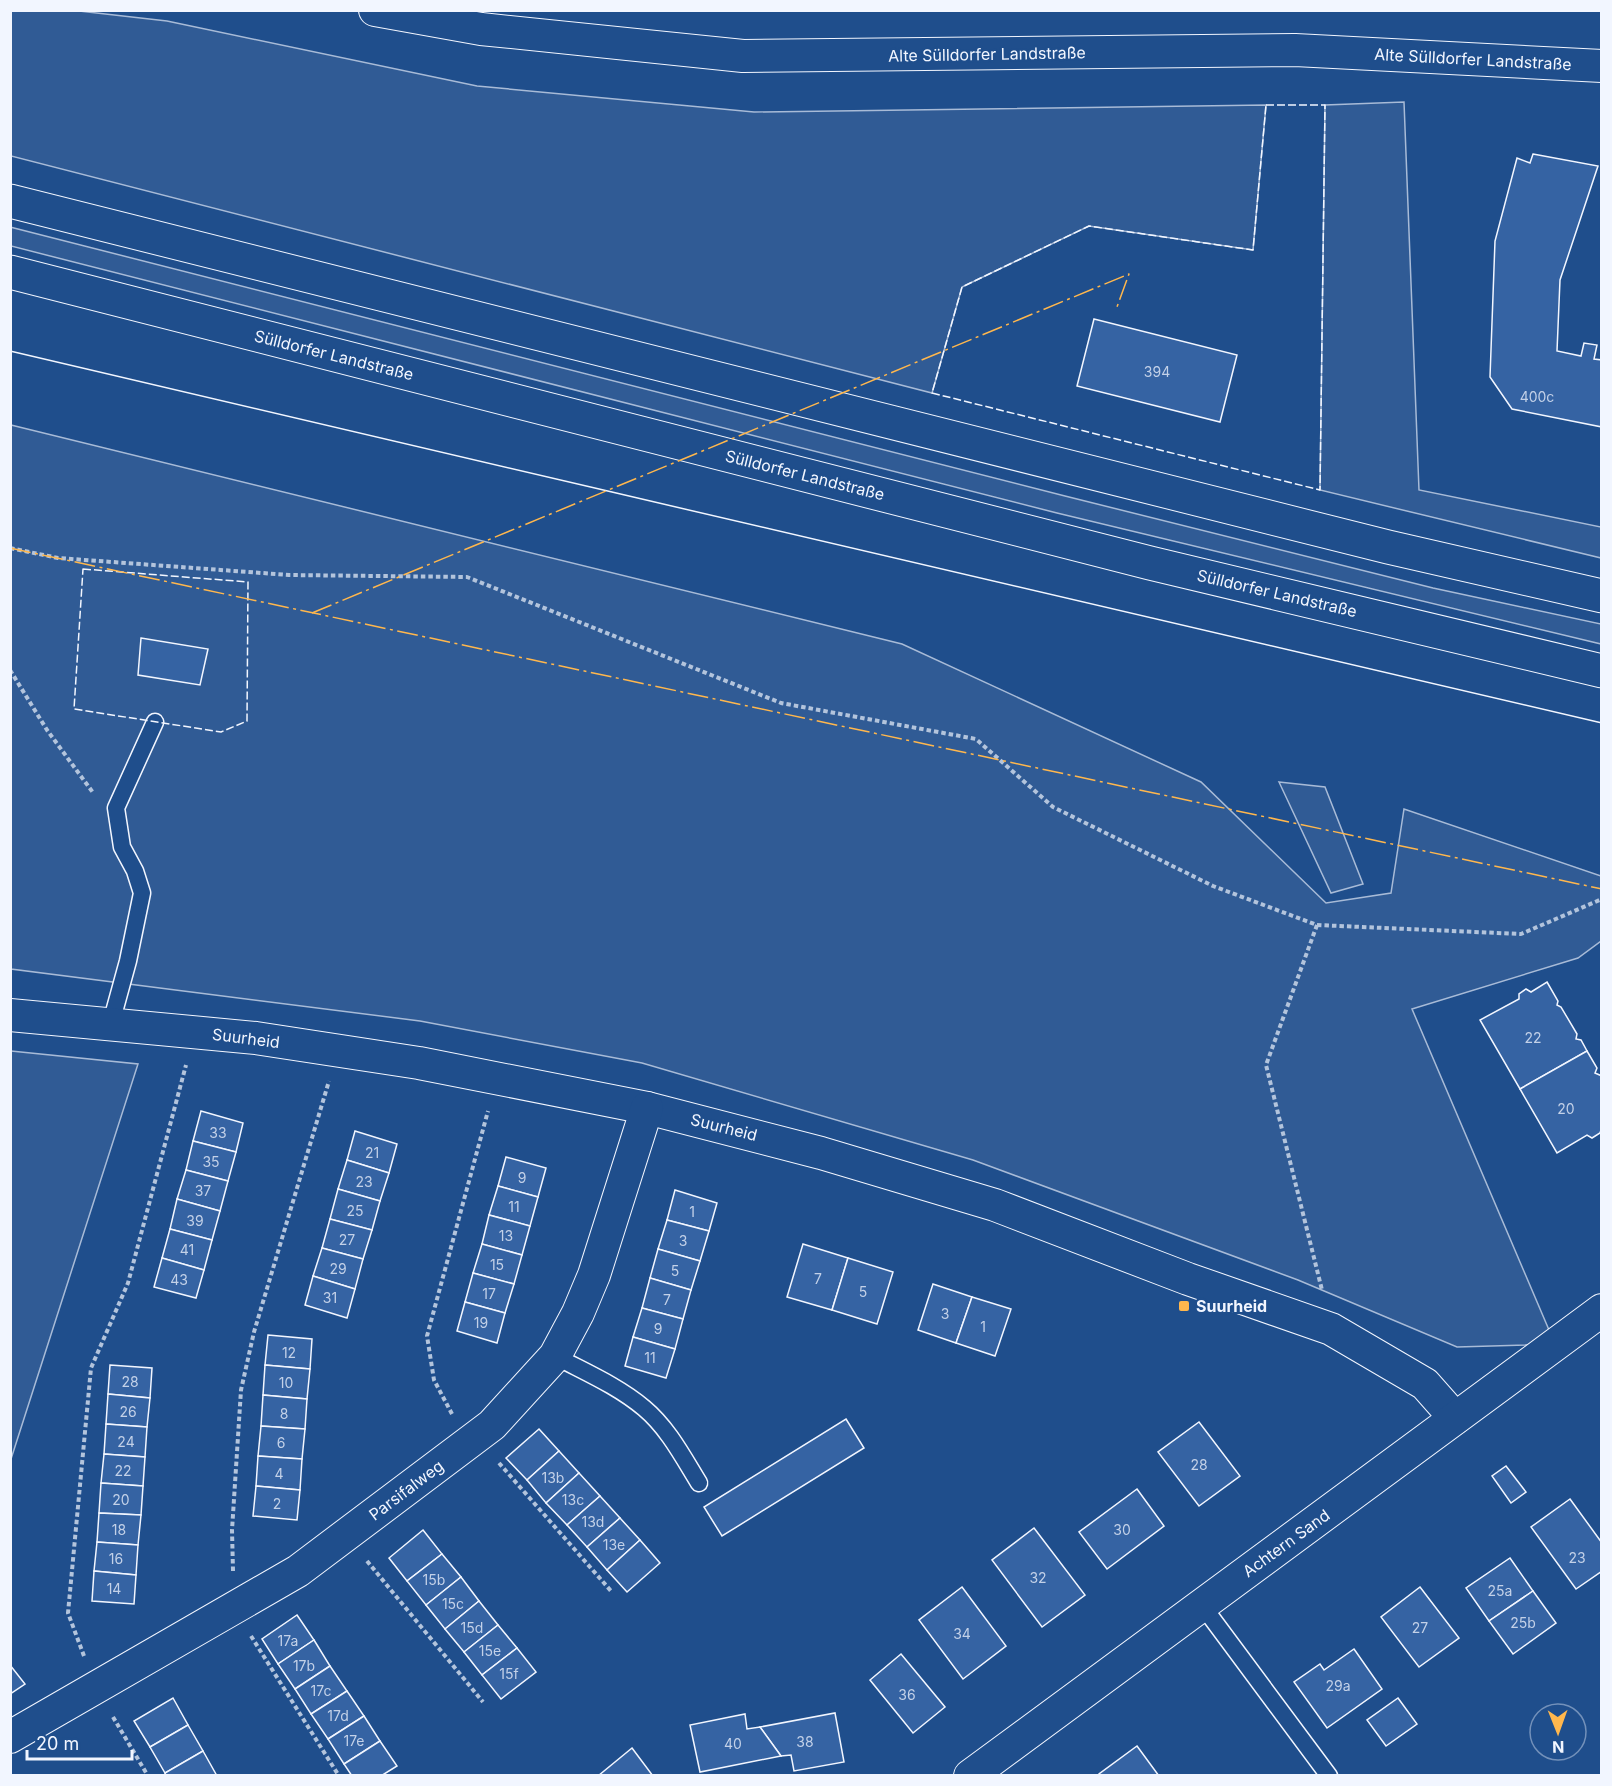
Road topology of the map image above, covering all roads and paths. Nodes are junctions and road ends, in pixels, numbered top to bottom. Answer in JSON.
{"nodes":[{"id":1,"x":375,"y":10,"type":"edge"},
{"id":2,"x":1602,"y":66,"type":"edge"},
{"id":3,"x":10,"y":201,"type":"edge"},
{"id":4,"x":10,"y":272,"type":"edge"},
{"id":5,"x":10,"y":548,"type":"edge"},
{"id":6,"x":1602,"y":596,"type":"edge"},
{"id":7,"x":10,"y":670,"type":"edge"},
{"id":8,"x":1602,"y":671,"type":"edge"},
{"id":9,"x":155,"y":722,"type":"dead end"},
{"id":10,"x":118,"y":826,"type":"junction"},
{"id":11,"x":1602,"y":899,"type":"edge"},
{"id":12,"x":1317,"y":925,"type":"junction"},
{"id":13,"x":10,"y":1015,"type":"edge"},
{"id":14,"x":111,"y":1023,"type":"junction"},
{"id":15,"x":195,"y":1032,"type":"junction"},
{"id":16,"x":338,"y":1051,"type":"junction"},
{"id":17,"x":497,"y":1078,"type":"junction"},
{"id":18,"x":647,"y":1108,"type":"junction"},
{"id":19,"x":1602,"y":1310,"type":"edge"},
{"id":20,"x":1331,"y":1329,"type":"junction"},
{"id":21,"x":555,"y":1356,"type":"junction"},
{"id":22,"x":1455,"y":1419,"type":"junction"},
{"id":23,"x":472,"y":1439,"type":"junction"},
{"id":24,"x":699,"y":1483,"type":"dead end"},
{"id":25,"x":346,"y":1535,"type":"junction"},
{"id":26,"x":611,"y":1591,"type":"dead end"},
{"id":27,"x":1202,"y":1605,"type":"junction"},
{"id":28,"x":233,"y":1608,"type":"junction"},
{"id":29,"x":96,"y":1688,"type":"junction"},
{"id":30,"x":483,"y":1702,"type":"dead end"},
{"id":31,"x":10,"y":1737,"type":"edge"},
{"id":32,"x":148,"y":1776,"type":"edge"},
{"id":33,"x":339,"y":1776,"type":"edge"},
{"id":34,"x":970,"y":1776,"type":"edge"},
{"id":35,"x":1329,"y":1776,"type":"edge"}],
"edges":[{"from":1,"to":2,"type":"street","name":"Alte Sülldorfer Landstraße"},
{"from":3,"to":6,"type":"highway"},
{"from":4,"to":8,"type":"highway","name":"Sülldorfer Landstraße"},
{"from":5,"to":12,"type":"path"},
{"from":7,"to":10,"type":"path"},
{"from":9,"to":10,"type":"lane"},
{"from":10,"to":14,"type":"lane"},
{"from":11,"to":12,"type":"path"},
{"from":12,"to":20,"type":"path"},
{"from":13,"to":14,"type":"street","name":"Suurheid"},
{"from":14,"to":15,"type":"street","name":"Suurheid"},
{"from":15,"to":16,"type":"street","name":"Suurheid"},
{"from":15,"to":29,"type":"path"},
{"from":16,"to":17,"type":"street","name":"Suurheid"},
{"from":16,"to":28,"type":"path"},
{"from":17,"to":18,"type":"street","name":"Suurheid"},
{"from":17,"to":23,"type":"path"},
{"from":18,"to":20,"type":"street","name":"Suurheid"},
{"from":18,"to":21,"type":"street","name":"Parsifalweg"},
{"from":19,"to":22,"type":"street","name":"Achtern Sand"},
{"from":20,"to":22,"type":"street","name":"Suurheid"},
{"from":21,"to":23,"type":"street","name":"Parsifalweg"},
{"from":21,"to":24,"type":"lane"},
{"from":22,"to":27,"type":"street","name":"Achtern Sand"},
{"from":23,"to":25,"type":"street","name":"Parsifalweg"},
{"from":23,"to":26,"type":"path"},
{"from":25,"to":28,"type":"street","name":"Parsifalweg"},
{"from":25,"to":30,"type":"path"},
{"from":27,"to":34,"type":"street","name":"Achtern Sand"},
{"from":27,"to":35,"type":"lane"},
{"from":28,"to":29,"type":"street","name":"Parsifalweg"},
{"from":28,"to":33,"type":"path"},
{"from":29,"to":31,"type":"street","name":"Parsifalweg"},
{"from":29,"to":32,"type":"path"}]}
